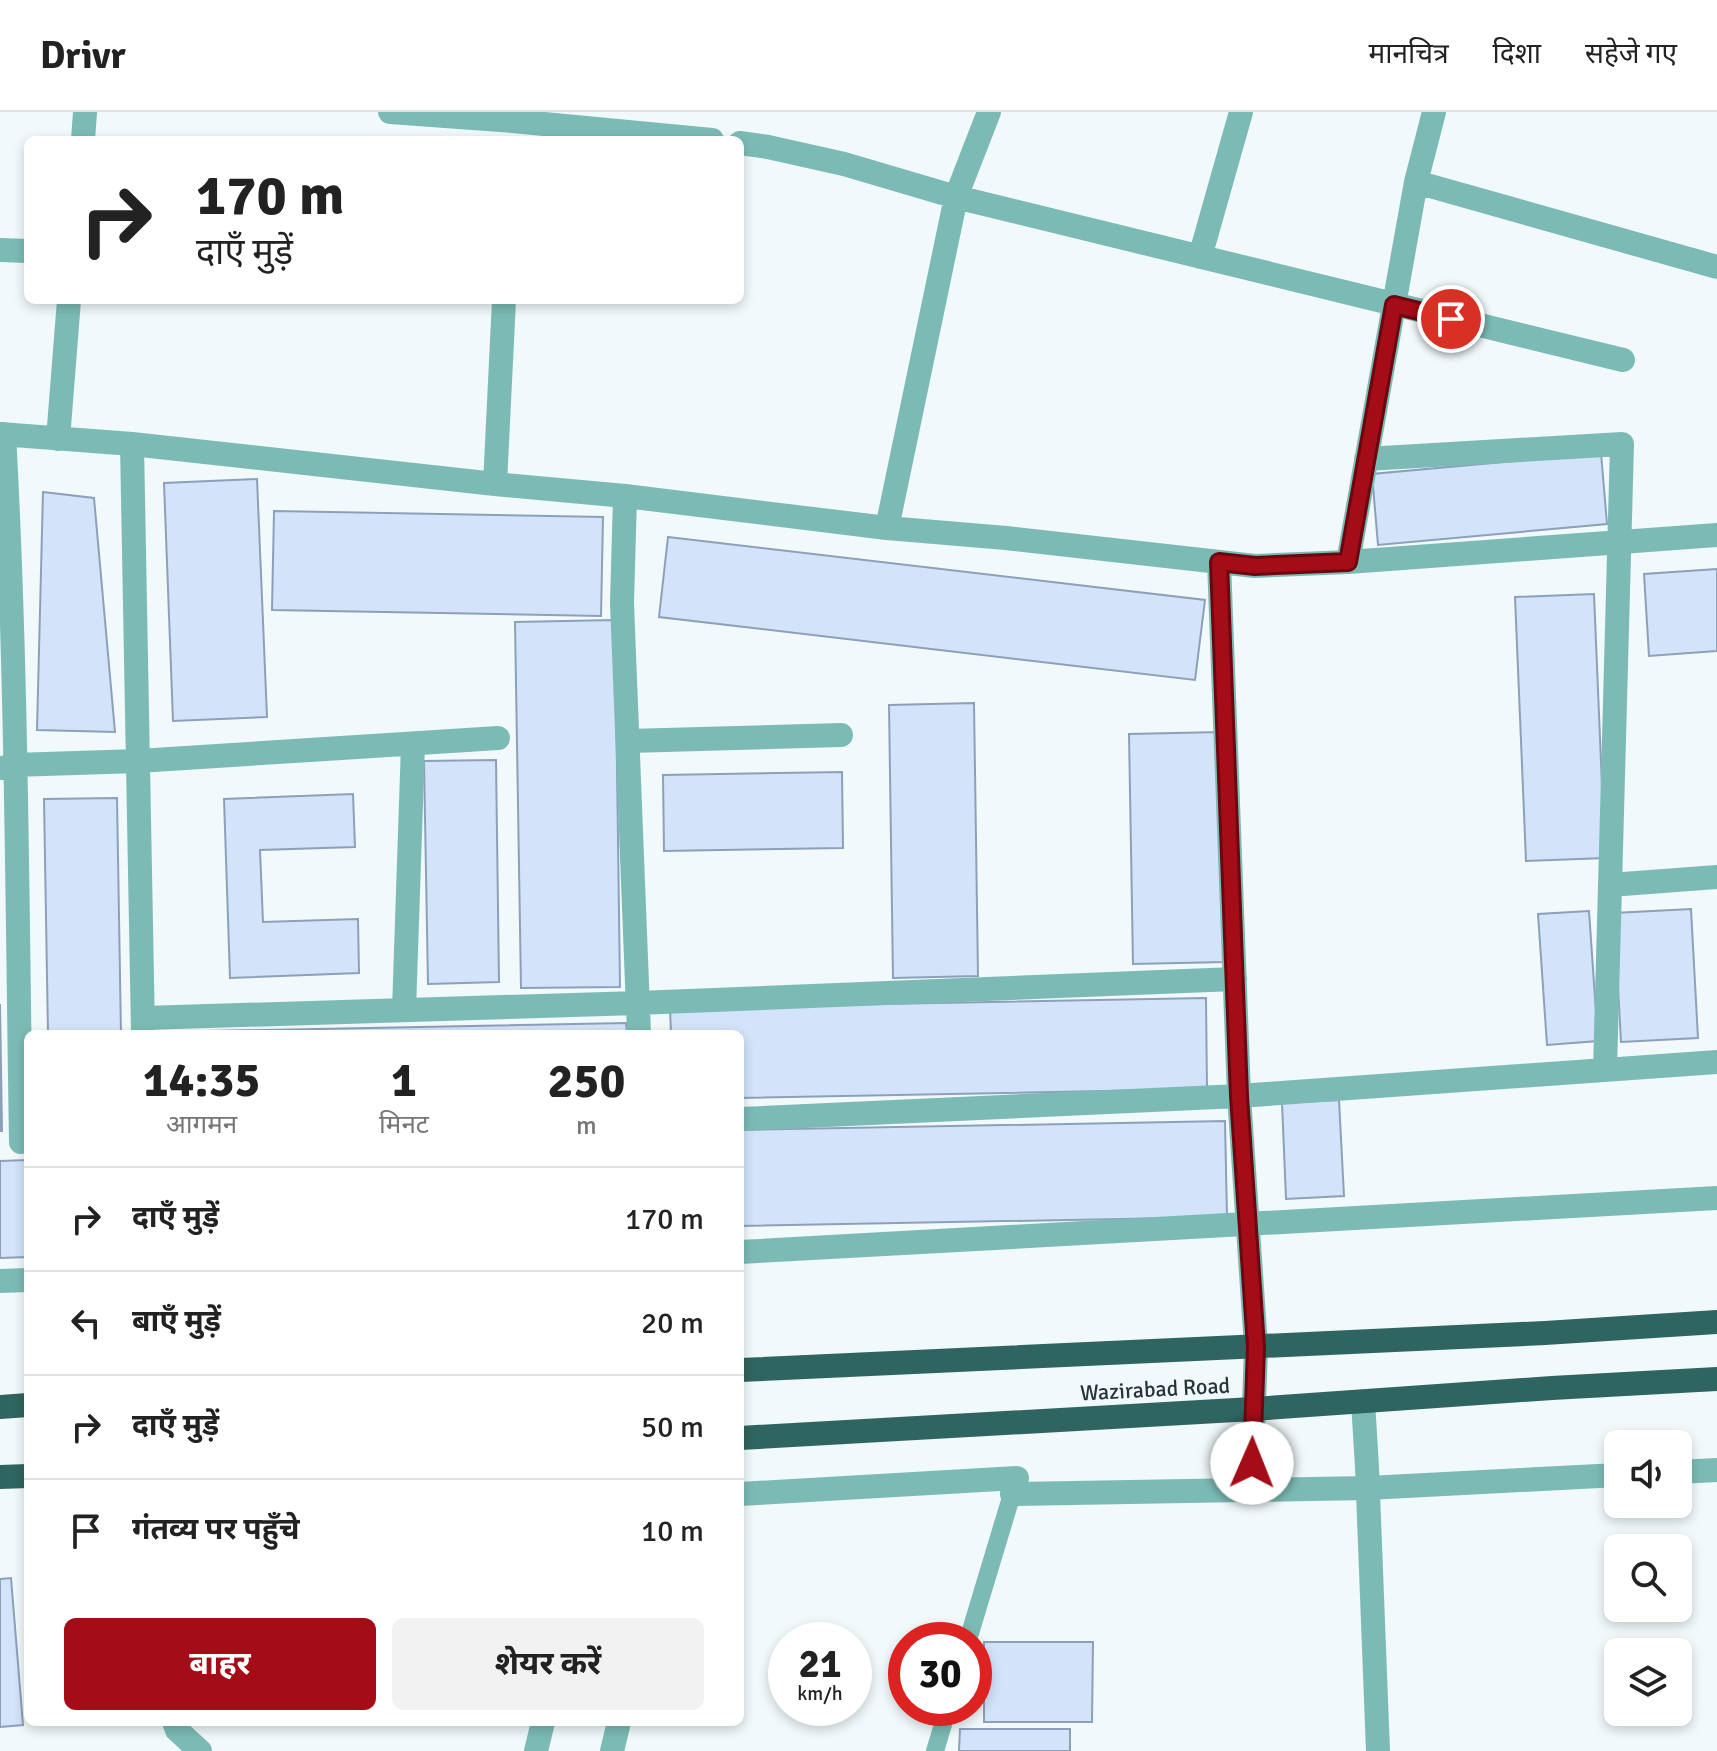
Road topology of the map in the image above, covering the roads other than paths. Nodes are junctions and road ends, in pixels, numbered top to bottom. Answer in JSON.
{"nodes":[{"id":1,"x":85,"y":112,"type":"edge"},
{"id":2,"x":390,"y":112,"type":"edge"},
{"id":3,"x":989,"y":112,"type":"edge"},
{"id":4,"x":1241,"y":112,"type":"edge"},
{"id":5,"x":1434,"y":112,"type":"edge"},
{"id":6,"x":513,"y":124,"type":"edge"},
{"id":7,"x":83,"y":136,"type":"edge"},
{"id":8,"x":662,"y":136,"type":"edge"},
{"id":9,"x":744,"y":144,"type":"edge"},
{"id":10,"x":1416,"y":182,"type":"junction"},
{"id":11,"x":956,"y":197,"type":"junction"},
{"id":12,"x":0,"y":250,"type":"edge"},
{"id":13,"x":24,"y":251,"type":"edge"},
{"id":14,"x":1200,"y":257,"type":"junction"},
{"id":15,"x":1717,"y":267,"type":"edge"},
{"id":16,"x":69,"y":304,"type":"edge"},
{"id":17,"x":504,"y":304,"type":"edge"},
{"id":18,"x":1394,"y":305,"type":"junction"},
{"id":19,"x":1623,"y":360,"type":"dead end"},
{"id":20,"x":2,"y":434,"type":"edge"},
{"id":21,"x":58,"y":439,"type":"junction"},
{"id":22,"x":132,"y":444,"type":"junction"},
{"id":23,"x":1366,"y":459,"type":"junction"},
{"id":24,"x":495,"y":484,"type":"junction"},
{"id":25,"x":625,"y":496,"type":"junction"},
{"id":26,"x":887,"y":528,"type":"junction"},
{"id":27,"x":1717,"y":535,"type":"edge"},
{"id":28,"x":1618,"y":542,"type":"junction"},
{"id":29,"x":1219,"y":562,"type":"junction"},
{"id":30,"x":1348,"y":562,"type":"junction"},
{"id":31,"x":841,"y":735,"type":"dead end"},
{"id":32,"x":498,"y":738,"type":"dead end"},
{"id":33,"x":628,"y":741,"type":"junction"},
{"id":34,"x":413,"y":744,"type":"junction"},
{"id":35,"x":138,"y":761,"type":"junction"},
{"id":36,"x":7,"y":766,"type":"edge"},
{"id":37,"x":1717,"y":877,"type":"edge"},
{"id":38,"x":1610,"y":885,"type":"junction"},
{"id":39,"x":8,"y":893,"type":"edge"},
{"id":40,"x":1235,"y":979,"type":"junction"},
{"id":41,"x":638,"y":1003,"type":"junction"},
{"id":42,"x":404,"y":1010,"type":"junction"},
{"id":43,"x":143,"y":1026,"type":"edge"},
{"id":44,"x":639,"y":1030,"type":"edge"},
{"id":45,"x":1717,"y":1062,"type":"edge"},
{"id":46,"x":1605,"y":1070,"type":"junction"},
{"id":47,"x":1239,"y":1096,"type":"junction"},
{"id":48,"x":744,"y":1119,"type":"edge"},
{"id":49,"x":16,"y":1142,"type":"edge"},
{"id":50,"x":1717,"y":1198,"type":"edge"},
{"id":51,"x":1248,"y":1223,"type":"junction"},
{"id":52,"x":744,"y":1252,"type":"edge"},
{"id":53,"x":24,"y":1280,"type":"edge"},
{"id":54,"x":0,"y":1281,"type":"edge"},
{"id":55,"x":1717,"y":1322,"type":"edge"},
{"id":56,"x":1256,"y":1347,"type":"junction"},
{"id":57,"x":744,"y":1370,"type":"edge"},
{"id":58,"x":1717,"y":1379,"type":"edge"},
{"id":59,"x":1363,"y":1402,"type":"junction"},
{"id":60,"x":24,"y":1405,"type":"edge"},
{"id":61,"x":0,"y":1407,"type":"edge"},
{"id":62,"x":1253,"y":1409,"type":"junction"},
{"id":63,"x":744,"y":1438,"type":"edge"},
{"id":64,"x":1717,"y":1470,"type":"edge"},
{"id":65,"x":1692,"y":1471,"type":"edge"},
{"id":66,"x":24,"y":1476,"type":"edge"},
{"id":67,"x":1604,"y":1476,"type":"edge"},
{"id":68,"x":0,"y":1477,"type":"edge"},
{"id":69,"x":1368,"y":1488,"type":"junction"},
{"id":70,"x":1251,"y":1490,"type":"junction"},
{"id":71,"x":744,"y":1494,"type":"edge"},
{"id":72,"x":1012,"y":1494,"type":"junction"},
{"id":73,"x":973,"y":1622,"type":"edge"},
{"id":74,"x":176,"y":1726,"type":"edge"},
{"id":75,"x":542,"y":1726,"type":"edge"},
{"id":76,"x":618,"y":1726,"type":"edge"},
{"id":77,"x":943,"y":1726,"type":"edge"},
{"id":78,"x":200,"y":1751,"type":"edge"},
{"id":79,"x":536,"y":1751,"type":"edge"},
{"id":80,"x":612,"y":1751,"type":"edge"},
{"id":81,"x":935,"y":1751,"type":"edge"},
{"id":82,"x":1378,"y":1751,"type":"edge"}],
"edges":[{"from":1,"to":7,"type":"street"},
{"from":2,"to":6,"type":"street"},
{"from":3,"to":11,"type":"street"},
{"from":4,"to":14,"type":"street"},
{"from":5,"to":10,"type":"street"},
{"from":6,"to":8,"type":"street"},
{"from":9,"to":11,"type":"street"},
{"from":10,"to":15,"type":"street"},
{"from":10,"to":18,"type":"street"},
{"from":11,"to":14,"type":"street"},
{"from":11,"to":26,"type":"street"},
{"from":12,"to":13,"type":"street"},
{"from":14,"to":18,"type":"street"},
{"from":16,"to":21,"type":"street"},
{"from":17,"to":24,"type":"street"},
{"from":18,"to":19,"type":"street"},
{"from":18,"to":23,"type":"street"},
{"from":20,"to":21,"type":"street"},
{"from":20,"to":36,"type":"street"},
{"from":21,"to":22,"type":"street"},
{"from":22,"to":24,"type":"street"},
{"from":22,"to":35,"type":"street"},
{"from":23,"to":28,"type":"street"},
{"from":23,"to":30,"type":"street"},
{"from":24,"to":25,"type":"street"},
{"from":25,"to":26,"type":"street"},
{"from":25,"to":33,"type":"street"},
{"from":26,"to":29,"type":"street"},
{"from":27,"to":28,"type":"street"},
{"from":28,"to":30,"type":"street"},
{"from":28,"to":38,"type":"street"},
{"from":29,"to":30,"type":"street"},
{"from":29,"to":40,"type":"street"},
{"from":31,"to":33,"type":"street"},
{"from":32,"to":34,"type":"street"},
{"from":33,"to":41,"type":"street"},
{"from":34,"to":35,"type":"street"},
{"from":34,"to":42,"type":"street"},
{"from":35,"to":36,"type":"street"},
{"from":35,"to":43,"type":"street"},
{"from":36,"to":39,"type":"street"},
{"from":37,"to":38,"type":"street"},
{"from":38,"to":46,"type":"street"},
{"from":39,"to":49,"type":"street"},
{"from":40,"to":41,"type":"street"},
{"from":40,"to":47,"type":"street"},
{"from":41,"to":42,"type":"street"},
{"from":41,"to":44,"type":"street"},
{"from":42,"to":43,"type":"street"},
{"from":45,"to":46,"type":"street"},
{"from":46,"to":47,"type":"street"},
{"from":47,"to":48,"type":"street"},
{"from":47,"to":51,"type":"street"},
{"from":50,"to":51,"type":"street"},
{"from":51,"to":52,"type":"street"},
{"from":51,"to":56,"type":"street"},
{"from":53,"to":54,"type":"street"},
{"from":55,"to":56,"type":"highway","name":"Wazirabad Road"},
{"from":56,"to":57,"type":"highway","name":"Wazirabad Road"},
{"from":56,"to":62,"type":"street"},
{"from":58,"to":59,"type":"highway","name":"Wazirabad Road"},
{"from":59,"to":62,"type":"highway","name":"Wazirabad Road"},
{"from":59,"to":69,"type":"street"},
{"from":60,"to":61,"type":"highway"},
{"from":62,"to":63,"type":"highway","name":"Wazirabad Road"},
{"from":62,"to":70,"type":"street"},
{"from":64,"to":65,"type":"street"},
{"from":66,"to":68,"type":"highway"},
{"from":67,"to":69,"type":"street"},
{"from":69,"to":70,"type":"street"},
{"from":69,"to":82,"type":"street"},
{"from":70,"to":72,"type":"street"},
{"from":71,"to":72,"type":"street"},
{"from":72,"to":73,"type":"lane"},
{"from":74,"to":78,"type":"street"},
{"from":75,"to":79,"type":"street"},
{"from":76,"to":80,"type":"street"},
{"from":77,"to":81,"type":"lane"}]}
